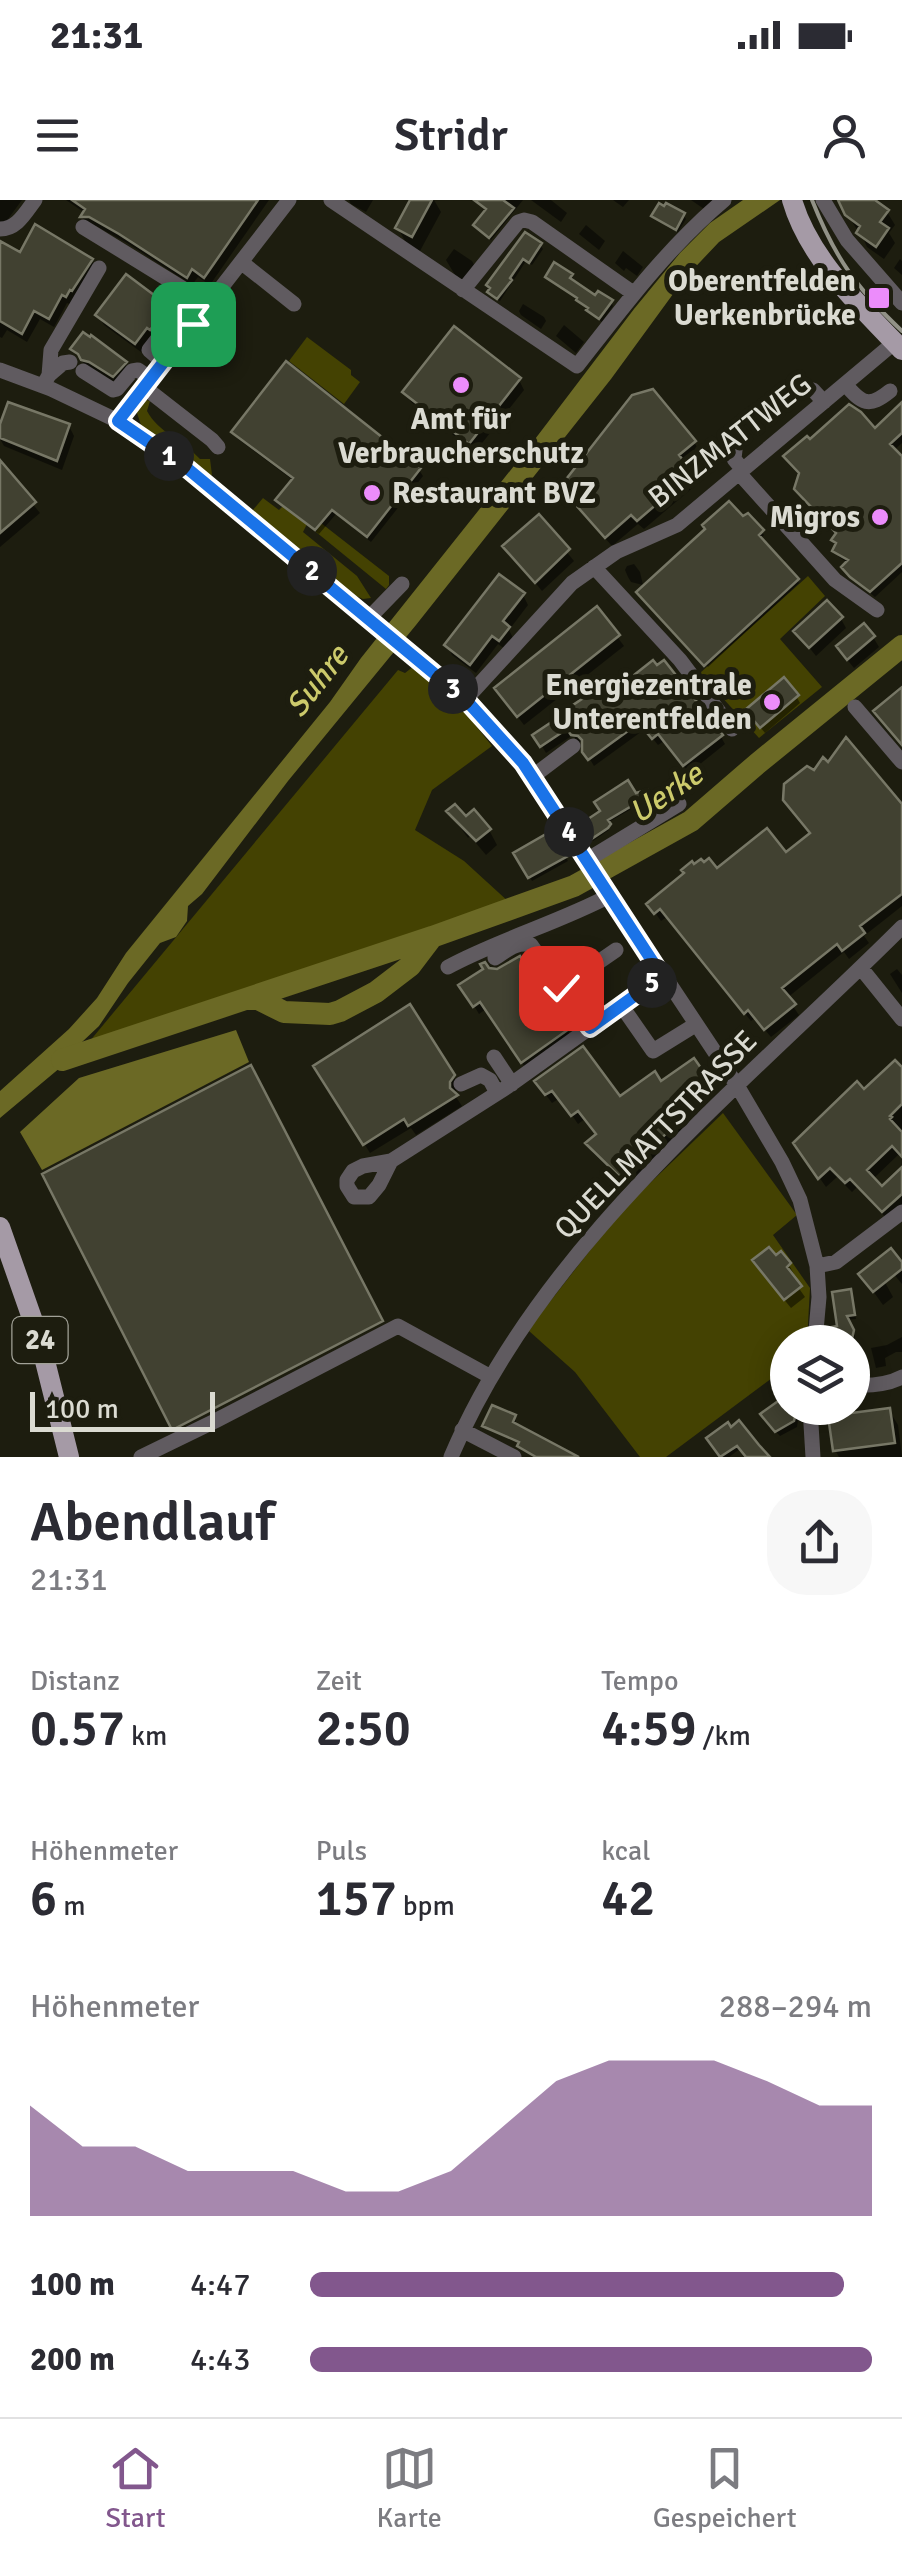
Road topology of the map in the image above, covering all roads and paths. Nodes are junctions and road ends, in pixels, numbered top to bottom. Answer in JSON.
{"nodes":[{"id":1,"x":35,"y":200,"type":"edge"},
{"id":2,"x":289,"y":200,"type":"edge"},
{"id":3,"x":331,"y":200,"type":"edge"},
{"id":4,"x":724,"y":200,"type":"edge"},
{"id":5,"x":823,"y":200,"type":"edge"},
{"id":6,"x":793,"y":203,"type":"edge"},
{"id":7,"x":83,"y":227,"type":"dead end"},
{"id":8,"x":0,"y":230,"type":"edge"},
{"id":9,"x":241,"y":262,"type":"junction"},
{"id":10,"x":99,"y":268,"type":"dead end"},
{"id":11,"x":463,"y":290,"type":"junction"},
{"id":12,"x":633,"y":293,"type":"junction"},
{"id":13,"x":902,"y":303,"type":"edge"},
{"id":14,"x":208,"y":304,"type":"junction"},
{"id":15,"x":294,"y":304,"type":"dead end"},
{"id":16,"x":898,"y":346,"type":"edge"},
{"id":17,"x":0,"y":370,"type":"edge"},
{"id":18,"x":46,"y":380,"type":"junction"},
{"id":19,"x":147,"y":383,"type":"junction"},
{"id":20,"x":845,"y":384,"type":"junction"},
{"id":21,"x":808,"y":388,"type":"dead end"},
{"id":22,"x":890,"y":391,"type":"dead end"},
{"id":23,"x":824,"y":402,"type":"junction"},
{"id":24,"x":118,"y":421,"type":"junction"},
{"id":25,"x":218,"y":447,"type":"dead end"},
{"id":26,"x":735,"y":450,"type":"dead end"},
{"id":27,"x":741,"y":472,"type":"junction"},
{"id":28,"x":594,"y":567,"type":"junction"},
{"id":29,"x":402,"y":584,"type":"dead end"},
{"id":30,"x":877,"y":610,"type":"dead end"},
{"id":31,"x":372,"y":622,"type":"junction"},
{"id":32,"x":466,"y":700,"type":"junction"},
{"id":33,"x":855,"y":707,"type":"dead end"},
{"id":34,"x":732,"y":729,"type":"dead end"},
{"id":35,"x":573,"y":746,"type":"dead end"},
{"id":36,"x":902,"y":762,"type":"edge"},
{"id":37,"x":532,"y":777,"type":"junction"},
{"id":38,"x":680,"y":804,"type":"dead end"},
{"id":39,"x":589,"y":862,"type":"junction"},
{"id":40,"x":609,"y":893,"type":"junction"},
{"id":41,"x":902,"y":927,"type":"edge"},
{"id":42,"x":616,"y":950,"type":"dead end"},
{"id":43,"x":495,"y":958,"type":"dead end"},
{"id":44,"x":448,"y":968,"type":"dead end"},
{"id":45,"x":862,"y":968,"type":"junction"},
{"id":46,"x":662,"y":976,"type":"junction"},
{"id":47,"x":561,"y":988,"type":"junction"},
{"id":48,"x":620,"y":1005,"type":"junction"},
{"id":49,"x":902,"y":1019,"type":"edge"},
{"id":50,"x":696,"y":1025,"type":"junction"},
{"id":51,"x":590,"y":1028,"type":"junction"},
{"id":52,"x":494,"y":1058,"type":"dead end"},
{"id":53,"x":461,"y":1084,"type":"dead end"},
{"id":54,"x":512,"y":1084,"type":"junction"},
{"id":55,"x":738,"y":1087,"type":"junction"},
{"id":56,"x":497,"y":1093,"type":"junction"},
{"id":57,"x":391,"y":1161,"type":"dead end"},
{"id":58,"x":902,"y":1212,"type":"edge"},
{"id":59,"x":0,"y":1227,"type":"edge"},
{"id":60,"x":817,"y":1266,"type":"junction"},
{"id":61,"x":817,"y":1325,"type":"edge"},
{"id":62,"x":491,"y":1377,"type":"junction"},
{"id":63,"x":902,"y":1377,"type":"edge"},
{"id":64,"x":870,"y":1386,"type":"edge"},
{"id":65,"x":811,"y":1425,"type":"edge"},
{"id":66,"x":462,"y":1430,"type":"junction"},
{"id":67,"x":69,"y":1457,"type":"edge"},
{"id":68,"x":141,"y":1457,"type":"edge"},
{"id":69,"x":451,"y":1457,"type":"edge"},
{"id":70,"x":514,"y":1457,"type":"edge"},
{"id":71,"x":812,"y":1457,"type":"edge"}],
"edges":[{"from":1,"to":8,"type":"street"},
{"from":2,"to":9,"type":"street"},
{"from":3,"to":11,"type":"street"},
{"from":4,"to":12,"type":"street"},
{"from":5,"to":13,"type":"street"},
{"from":6,"to":16,"type":"main road"},
{"from":7,"to":14,"type":"street"},
{"from":9,"to":14,"type":"street"},
{"from":9,"to":15,"type":"street"},
{"from":10,"to":18,"type":"street"},
{"from":11,"to":12,"type":"street"},
{"from":11,"to":12,"type":"street"},
{"from":14,"to":19,"type":"street"},
{"from":16,"to":20,"type":"street","name":"BINZMATTWEG"},
{"from":17,"to":18,"type":"street"},
{"from":18,"to":19,"type":"street"},
{"from":18,"to":24,"type":"street"},
{"from":19,"to":24,"type":"street"},
{"from":19,"to":25,"type":"street"},
{"from":20,"to":22,"type":"street"},
{"from":20,"to":23,"type":"street","name":"BINZMATTWEG"},
{"from":21,"to":23,"type":"street"},
{"from":23,"to":27,"type":"street","name":"BINZMATTWEG"},
{"from":24,"to":31,"type":"street"},
{"from":26,"to":27,"type":"street"},
{"from":27,"to":28,"type":"street","name":"BINZMATTWEG"},
{"from":27,"to":30,"type":"street"},
{"from":28,"to":32,"type":"street","name":"BINZMATTWEG"},
{"from":28,"to":34,"type":"street"},
{"from":29,"to":31,"type":"street"},
{"from":31,"to":32,"type":"street"},
{"from":32,"to":37,"type":"street"},
{"from":33,"to":36,"type":"street"},
{"from":35,"to":37,"type":"street"},
{"from":37,"to":39,"type":"street"},
{"from":38,"to":39,"type":"street"},
{"from":39,"to":40,"type":"street"},
{"from":40,"to":44,"type":"street"},
{"from":40,"to":46,"type":"street"},
{"from":41,"to":45,"type":"street","name":"QUELLMATTSTRASSE"},
{"from":42,"to":47,"type":"street"},
{"from":43,"to":47,"type":"street"},
{"from":45,"to":49,"type":"street"},
{"from":45,"to":55,"type":"street","name":"QUELLMATTSTRASSE"},
{"from":46,"to":48,"type":"street"},
{"from":46,"to":50,"type":"street"},
{"from":47,"to":51,"type":"street"},
{"from":48,"to":50,"type":"street"},
{"from":48,"to":51,"type":"street"},
{"from":50,"to":55,"type":"street"},
{"from":51,"to":54,"type":"street"},
{"from":52,"to":54,"type":"street"},
{"from":53,"to":56,"type":"street"},
{"from":54,"to":56,"type":"street"},
{"from":55,"to":60,"type":"street"},
{"from":55,"to":62,"type":"street","name":"QUELLMATTSTRASSE"},
{"from":56,"to":57,"type":"street"},
{"from":58,"to":60,"type":"street"},
{"from":59,"to":67,"type":"main road","number":"24"},
{"from":60,"to":61,"type":"street"},
{"from":62,"to":66,"type":"street","name":"QUELLMATTSTRASSE"},
{"from":62,"to":68,"type":"street"},
{"from":63,"to":64,"type":"street"},
{"from":65,"to":71,"type":"street"},
{"from":66,"to":69,"type":"street","name":"QUELLMATTSTRASSE"},
{"from":66,"to":70,"type":"street"}]}
